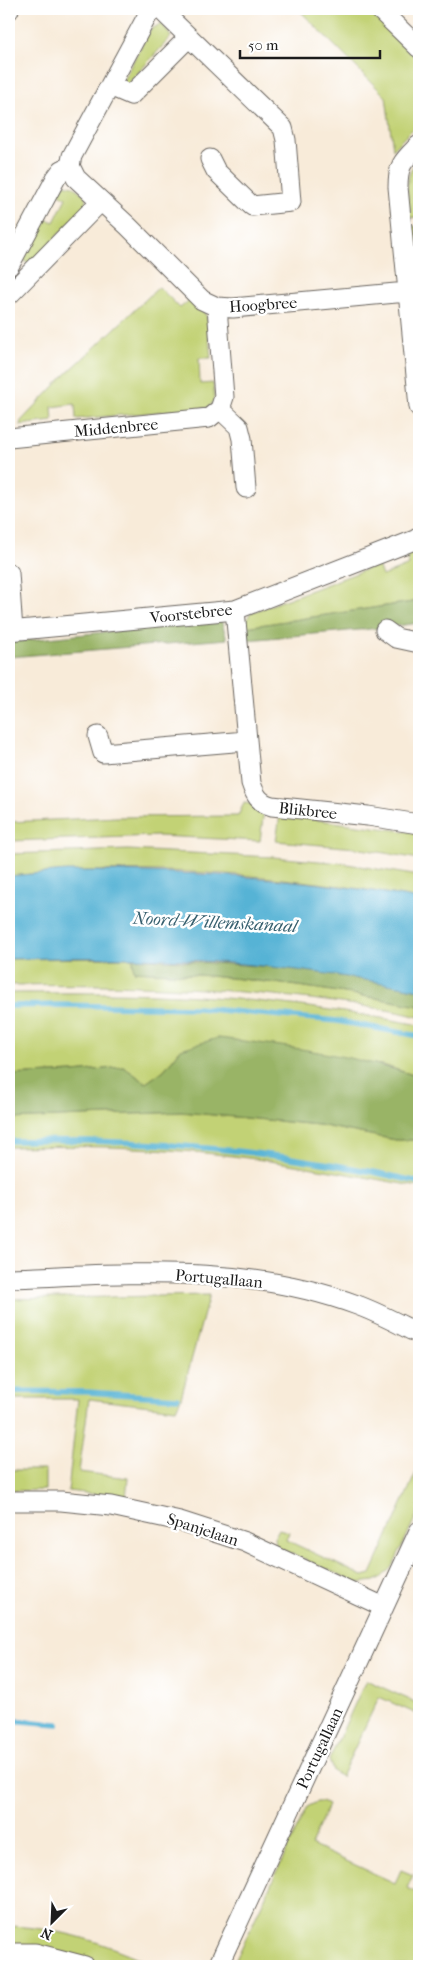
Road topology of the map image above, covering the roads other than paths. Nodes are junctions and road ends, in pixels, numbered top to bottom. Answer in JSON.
{"nodes":[{"id":1,"x":151,"y":9,"type":"edge"},
{"id":2,"x":160,"y":9,"type":"edge"},
{"id":3,"x":379,"y":9,"type":"edge"},
{"id":4,"x":189,"y":37,"type":"junction"},
{"id":5,"x":419,"y":48,"type":"edge"},
{"id":6,"x":110,"y":86,"type":"junction"},
{"id":7,"x":419,"y":145,"type":"edge"},
{"id":8,"x":210,"y":159,"type":"dead end"},
{"id":9,"x":70,"y":166,"type":"junction"},
{"id":10,"x":102,"y":201,"type":"junction"},
{"id":11,"x":9,"y":266,"type":"edge"},
{"id":12,"x":25,"y":278,"type":"junction"},
{"id":13,"x":407,"y":292,"type":"junction"},
{"id":14,"x":9,"y":295,"type":"edge"},
{"id":15,"x":217,"y":307,"type":"junction"},
{"id":16,"x":416,"y":348,"type":"edge"},
{"id":17,"x":419,"y":407,"type":"edge"},
{"id":18,"x":220,"y":409,"type":"junction"},
{"id":19,"x":9,"y":438,"type":"edge"},
{"id":20,"x":246,"y":488,"type":"dead end"},
{"id":21,"x":419,"y":537,"type":"edge"},
{"id":22,"x":9,"y":573,"type":"edge"},
{"id":23,"x":235,"y":610,"type":"junction"},
{"id":24,"x":385,"y":630,"type":"dead end"},
{"id":25,"x":11,"y":631,"type":"edge"},
{"id":26,"x":419,"y":643,"type":"edge"},
{"id":27,"x":98,"y":736,"type":"dead end"},
{"id":28,"x":246,"y":741,"type":"junction"},
{"id":29,"x":419,"y":824,"type":"edge"},
{"id":30,"x":9,"y":1278,"type":"edge"},
{"id":31,"x":419,"y":1334,"type":"edge"},
{"id":32,"x":9,"y":1500,"type":"edge"},
{"id":33,"x":419,"y":1531,"type":"edge"},
{"id":34,"x":384,"y":1607,"type":"junction"},
{"id":35,"x":9,"y":1953,"type":"edge"},
{"id":36,"x":84,"y":1966,"type":"edge"},
{"id":37,"x":218,"y":1966,"type":"edge"}],
"edges":[{"from":1,"to":6,"type":"street"},
{"from":2,"to":4,"type":"street"},
{"from":3,"to":5,"type":"street"},
{"from":4,"to":6,"type":"street"},
{"from":4,"to":8,"type":"street"},
{"from":6,"to":9,"type":"street"},
{"from":7,"to":13,"type":"street"},
{"from":9,"to":10,"type":"street","name":"Hoogbree"},
{"from":9,"to":11,"type":"street"},
{"from":10,"to":12,"type":"street"},
{"from":10,"to":15,"type":"street","name":"Hoogbree"},
{"from":11,"to":12,"type":"street"},
{"from":12,"to":14,"type":"street"},
{"from":13,"to":15,"type":"street","name":"Hoogbree"},
{"from":13,"to":16,"type":"street"},
{"from":15,"to":18,"type":"street"},
{"from":16,"to":17,"type":"street"},
{"from":18,"to":19,"type":"street","name":"Middenbree"},
{"from":18,"to":20,"type":"street"},
{"from":21,"to":23,"type":"street","name":"Voorstebree"},
{"from":22,"to":25,"type":"street"},
{"from":23,"to":25,"type":"street","name":"Voorstebree"},
{"from":23,"to":28,"type":"street","name":"Blikbree"},
{"from":24,"to":26,"type":"street"},
{"from":27,"to":28,"type":"street"},
{"from":28,"to":29,"type":"street","name":"Blikbree"},
{"from":30,"to":31,"type":"street","name":"Portugallaan"},
{"from":32,"to":34,"type":"street","name":"Spanjelaan"},
{"from":33,"to":34,"type":"street","name":"Portugallaan"},
{"from":34,"to":37,"type":"street","name":"Portugallaan"},
{"from":35,"to":36,"type":"street"}]}
